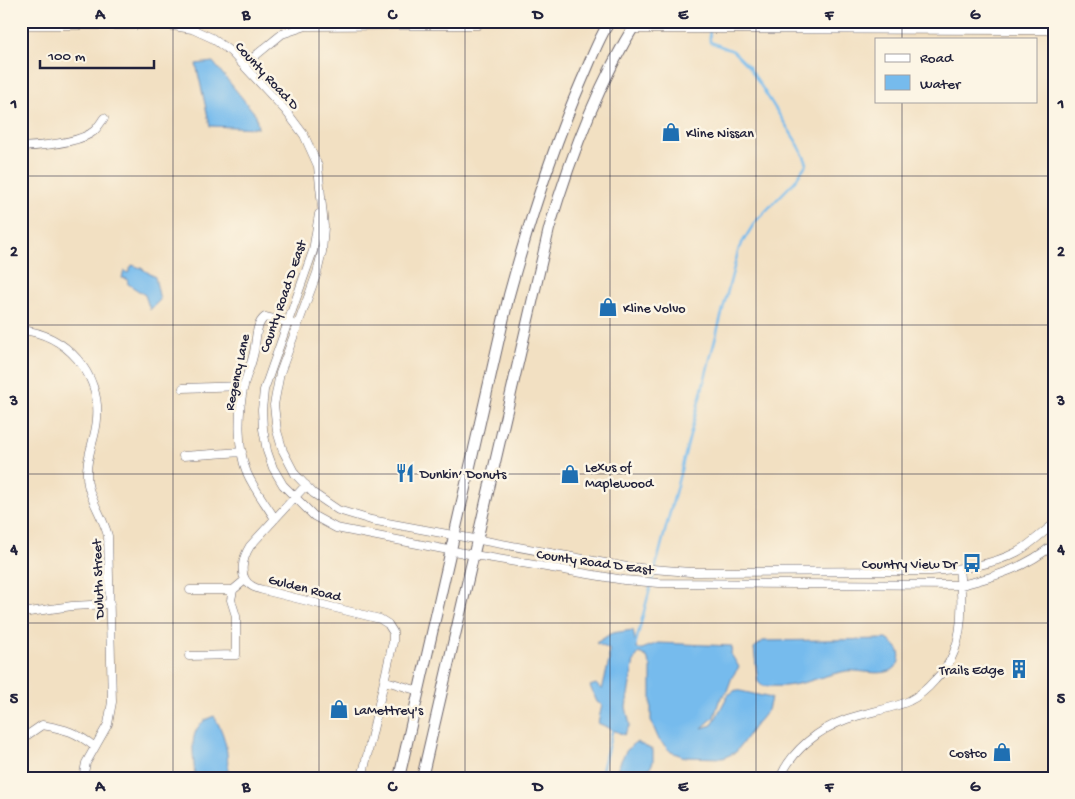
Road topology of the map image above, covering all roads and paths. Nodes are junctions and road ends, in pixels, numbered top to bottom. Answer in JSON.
{"nodes":[{"id":1,"x":610,"y":21,"type":"edge"},
{"id":2,"x":21,"y":25,"type":"edge"},
{"id":3,"x":478,"y":25,"type":"dead end"},
{"id":4,"x":635,"y":25,"type":"edge"},
{"id":5,"x":1054,"y":30,"type":"edge"},
{"id":6,"x":244,"y":65,"type":"junction"},
{"id":7,"x":104,"y":118,"type":"dead end"},
{"id":8,"x":21,"y":146,"type":"edge"},
{"id":9,"x":320,"y":202,"type":"junction"},
{"id":10,"x":287,"y":322,"type":"junction"},
{"id":11,"x":298,"y":325,"type":"junction"},
{"id":12,"x":21,"y":330,"type":"edge"},
{"id":13,"x":244,"y":386,"type":"junction"},
{"id":14,"x":183,"y":388,"type":"dead end"},
{"id":15,"x":242,"y":452,"type":"junction"},
{"id":16,"x":183,"y":456,"type":"dead end"},
{"id":17,"x":306,"y":486,"type":"junction"},
{"id":18,"x":295,"y":497,"type":"junction"},
{"id":19,"x":275,"y":519,"type":"junction"},
{"id":20,"x":1054,"y":524,"type":"edge"},
{"id":21,"x":455,"y":535,"type":"junction"},
{"id":22,"x":477,"y":540,"type":"junction"},
{"id":23,"x":1054,"y":544,"type":"edge"},
{"id":24,"x":451,"y":550,"type":"junction"},
{"id":25,"x":474,"y":555,"type":"junction"},
{"id":26,"x":959,"y":569,"type":"junction"},
{"id":27,"x":245,"y":580,"type":"junction"},
{"id":28,"x":961,"y":586,"type":"junction"},
{"id":29,"x":190,"y":590,"type":"dead end"},
{"id":30,"x":233,"y":590,"type":"junction"},
{"id":31,"x":110,"y":604,"type":"junction"},
{"id":32,"x":29,"y":612,"type":"dead end"},
{"id":33,"x":189,"y":656,"type":"dead end"},
{"id":34,"x":386,"y":681,"type":"junction"},
{"id":35,"x":419,"y":691,"type":"junction"},
{"id":36,"x":26,"y":736,"type":"dead end"},
{"id":37,"x":95,"y":747,"type":"junction"},
{"id":38,"x":83,"y":778,"type":"edge"},
{"id":39,"x":362,"y":778,"type":"edge"},
{"id":40,"x":400,"y":778,"type":"edge"},
{"id":41,"x":422,"y":778,"type":"edge"},
{"id":42,"x":780,"y":778,"type":"edge"}],
"edges":[{"from":1,"to":21,"type":"main road"},
{"from":2,"to":6,"type":"street","name":"County Road D"},
{"from":3,"to":6,"type":"street"},
{"from":4,"to":5,"type":"street"},
{"from":4,"to":22,"type":"main road"},
{"from":6,"to":9,"type":"street","name":"County Road D"},
{"from":7,"to":8,"type":"street"},
{"from":9,"to":10,"type":"street","name":"County Road D East"},
{"from":9,"to":11,"type":"street","name":"County Road D East"},
{"from":10,"to":11,"type":"street","name":"Regency Lane"},
{"from":10,"to":13,"type":"street","name":"Regency Lane"},
{"from":10,"to":18,"type":"street","name":"County Road D East"},
{"from":11,"to":17,"type":"street","name":"County Road D East"},
{"from":12,"to":31,"type":"street","name":"Duluth Street"},
{"from":13,"to":14,"type":"street"},
{"from":13,"to":15,"type":"street","name":"Regency Lane"},
{"from":15,"to":16,"type":"street"},
{"from":15,"to":19,"type":"street","name":"Regency Lane"},
{"from":17,"to":18,"type":"street"},
{"from":17,"to":21,"type":"street","name":"County Road D East"},
{"from":18,"to":19,"type":"street"},
{"from":18,"to":24,"type":"street","name":"County Road D East"},
{"from":19,"to":27,"type":"street"},
{"from":20,"to":26,"type":"street","name":"County Road D East"},
{"from":21,"to":22,"type":"street","name":"County Road D East"},
{"from":21,"to":24,"type":"main road"},
{"from":22,"to":25,"type":"main road"},
{"from":22,"to":26,"type":"street","name":"County Road D East"},
{"from":23,"to":28,"type":"street","name":"County Road D East"},
{"from":24,"to":25,"type":"street","name":"County Road D East"},
{"from":24,"to":35,"type":"main road"},
{"from":25,"to":28,"type":"street","name":"County Road D East"},
{"from":25,"to":41,"type":"main road"},
{"from":26,"to":28,"type":"street"},
{"from":27,"to":30,"type":"street"},
{"from":27,"to":34,"type":"street","name":"Gulden Road"},
{"from":28,"to":42,"type":"street"},
{"from":29,"to":30,"type":"street"},
{"from":30,"to":33,"type":"street"},
{"from":31,"to":32,"type":"street"},
{"from":31,"to":37,"type":"street","name":"Duluth Street"},
{"from":34,"to":35,"type":"street"},
{"from":34,"to":39,"type":"street","name":"Gulden Road"},
{"from":35,"to":40,"type":"main road"},
{"from":36,"to":37,"type":"street"},
{"from":37,"to":38,"type":"street","name":"Duluth Street"}]}
